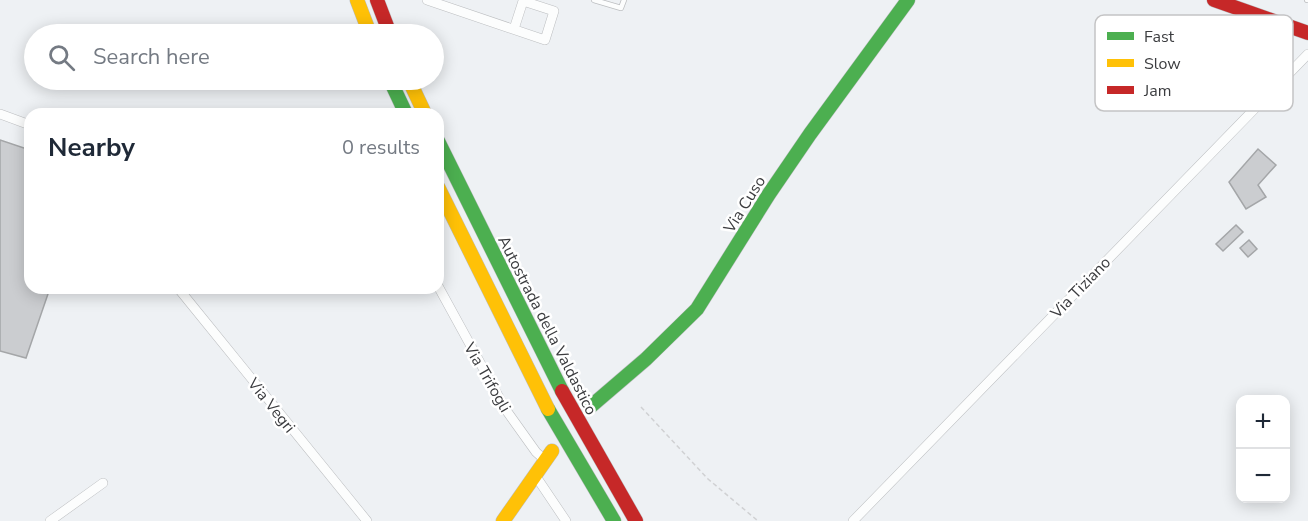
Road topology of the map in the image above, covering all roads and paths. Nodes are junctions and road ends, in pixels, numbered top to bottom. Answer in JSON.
{"nodes":[{"id":1,"x":357,"y":0,"type":"edge"},
{"id":2,"x":377,"y":0,"type":"edge"},
{"id":3,"x":427,"y":0,"type":"edge"},
{"id":4,"x":594,"y":0,"type":"edge"},
{"id":5,"x":624,"y":0,"type":"edge"},
{"id":6,"x":908,"y":0,"type":"edge"},
{"id":7,"x":1214,"y":0,"type":"edge"},
{"id":8,"x":1257,"y":15,"type":"edge"},
{"id":9,"x":366,"y":24,"type":"edge"},
{"id":10,"x":386,"y":24,"type":"edge"},
{"id":11,"x":1293,"y":28,"type":"edge"},
{"id":12,"x":514,"y":29,"type":"junction"},
{"id":13,"x":1308,"y":33,"type":"edge"},
{"id":14,"x":1308,"y":54,"type":"edge"},
{"id":15,"x":1293,"y":69,"type":"edge"},
{"id":16,"x":395,"y":90,"type":"edge"},
{"id":17,"x":414,"y":90,"type":"edge"},
{"id":18,"x":403,"y":108,"type":"edge"},
{"id":19,"x":422,"y":108,"type":"edge"},
{"id":20,"x":1252,"y":111,"type":"edge"},
{"id":21,"x":0,"y":114,"type":"edge"},
{"id":22,"x":24,"y":123,"type":"edge"},
{"id":23,"x":444,"y":153,"type":"edge"},
{"id":24,"x":444,"y":199,"type":"edge"},
{"id":25,"x":183,"y":294,"type":"edge"},
{"id":26,"x":442,"y":294,"type":"edge"},
{"id":27,"x":590,"y":407,"type":"dead end"},
{"id":28,"x":640,"y":407,"type":"dead end"},
{"id":29,"x":549,"y":456,"type":"joint"},
{"id":30,"x":535,"y":475,"type":"junction"},
{"id":31,"x":103,"y":483,"type":"dead end"},
{"id":32,"x":50,"y":521,"type":"edge"},
{"id":33,"x":367,"y":521,"type":"edge"},
{"id":34,"x":503,"y":521,"type":"edge"},
{"id":35,"x":566,"y":521,"type":"edge"},
{"id":36,"x":614,"y":521,"type":"edge"},
{"id":37,"x":636,"y":521,"type":"edge"},
{"id":38,"x":758,"y":521,"type":"edge"},
{"id":39,"x":853,"y":521,"type":"edge"}],
"edges":[{"from":1,"to":9,"type":"main road"},
{"from":2,"to":10,"type":"main road"},
{"from":3,"to":12,"type":"street"},
{"from":4,"to":5,"type":"lane"},
{"from":6,"to":27,"type":"main road","name":"Via Cuso"},
{"from":7,"to":8,"type":"main road"},
{"from":11,"to":13,"type":"main road"},
{"from":12,"to":12,"type":"street"},
{"from":14,"to":15,"type":"street","name":"Via Tiziano"},
{"from":16,"to":18,"type":"main road"},
{"from":17,"to":19,"type":"main road"},
{"from":20,"to":39,"type":"street","name":"Via Tiziano"},
{"from":21,"to":22,"type":"street"},
{"from":23,"to":37,"type":"main road","name":"Autostrada della Valdastico"},
{"from":24,"to":36,"type":"main road"},
{"from":25,"to":33,"type":"street","name":"Via Vegri"},
{"from":26,"to":29,"type":"street","name":"Via Trifogli"},
{"from":28,"to":38,"type":"path"},
{"from":29,"to":30,"type":"main road"},
{"from":30,"to":34,"type":"main road"},
{"from":30,"to":35,"type":"street"},
{"from":31,"to":32,"type":"street"}]}
